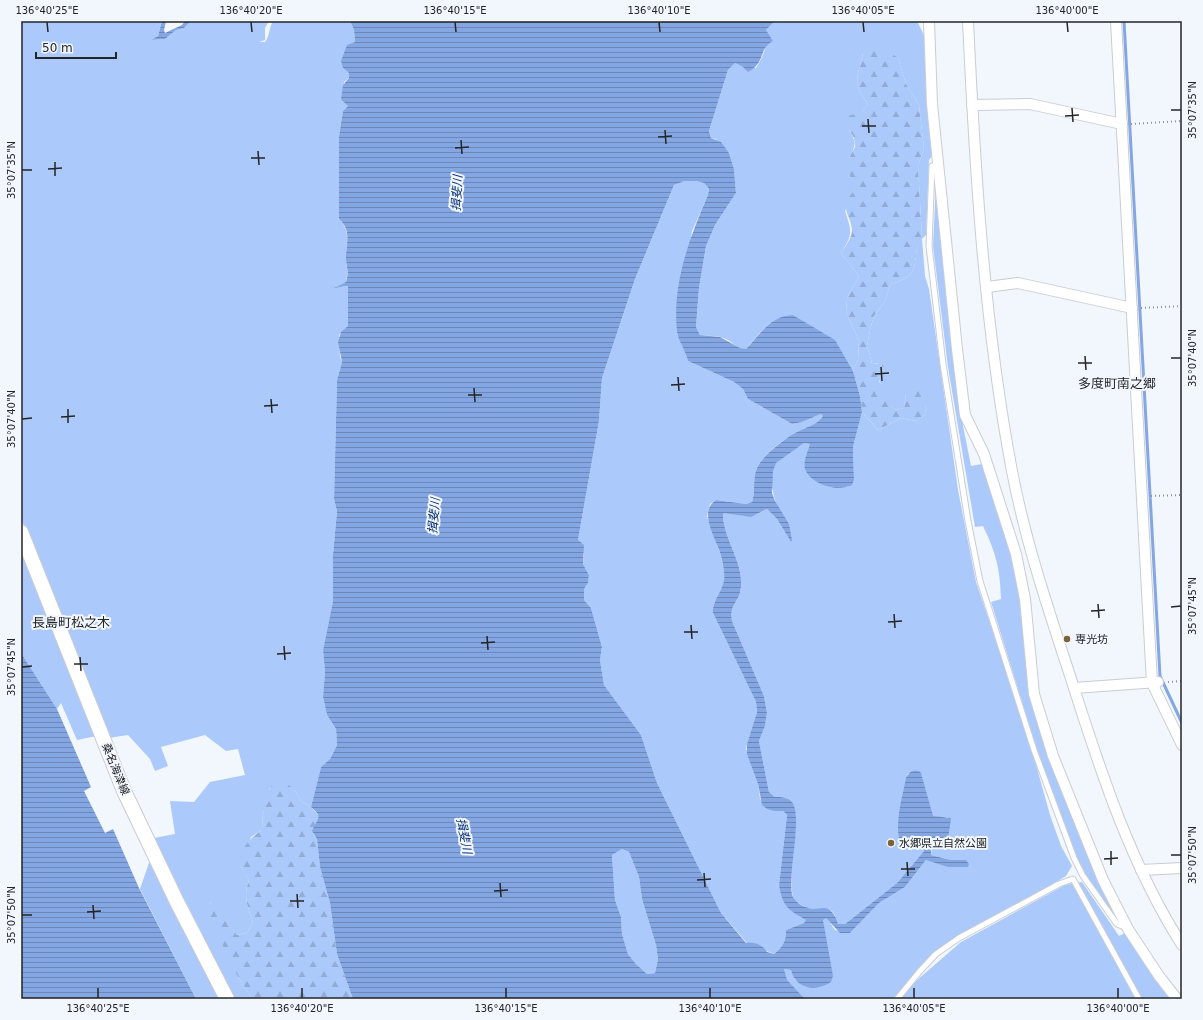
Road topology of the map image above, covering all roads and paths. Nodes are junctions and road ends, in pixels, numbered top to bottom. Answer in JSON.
{"nodes":[{"id":1,"x":929,"y":21,"type":"edge"},
{"id":2,"x":968,"y":21,"type":"edge"},
{"id":3,"x":1116,"y":21,"type":"edge"},
{"id":4,"x":972,"y":105,"type":"junction"},
{"id":5,"x":1182,"y":121,"type":"edge"},
{"id":6,"x":1122,"y":124,"type":"junction"},
{"id":7,"x":1135,"y":124,"type":"dead end"},
{"id":8,"x":939,"y":165,"type":"junction"},
{"id":9,"x":986,"y":287,"type":"junction"},
{"id":10,"x":1182,"y":306,"type":"edge"},
{"id":11,"x":1132,"y":308,"type":"junction"},
{"id":12,"x":1146,"y":308,"type":"dead end"},
{"id":13,"x":1182,"y":495,"type":"edge"},
{"id":14,"x":1155,"y":496,"type":"dead end"},
{"id":15,"x":21,"y":532,"type":"edge"},
{"id":16,"x":1182,"y":681,"type":"edge"},
{"id":17,"x":1159,"y":682,"type":"junction"},
{"id":18,"x":1074,"y":688,"type":"junction"},
{"id":19,"x":1182,"y":745,"type":"edge"},
{"id":20,"x":1182,"y":868,"type":"edge"},
{"id":21,"x":1141,"y":870,"type":"junction"},
{"id":22,"x":1083,"y":876,"type":"junction"},
{"id":23,"x":1073,"y":878,"type":"junction"},
{"id":24,"x":1128,"y":929,"type":"junction"},
{"id":25,"x":1182,"y":945,"type":"edge"},
{"id":26,"x":227,"y":999,"type":"edge"},
{"id":27,"x":897,"y":999,"type":"edge"},
{"id":28,"x":1139,"y":999,"type":"edge"},
{"id":29,"x":1177,"y":999,"type":"edge"}],
"edges":[{"from":1,"to":8,"type":"street"},
{"from":2,"to":4,"type":"street"},
{"from":3,"to":6,"type":"street"},
{"from":4,"to":6,"type":"street"},
{"from":4,"to":9,"type":"street"},
{"from":5,"to":7,"type":"path"},
{"from":6,"to":11,"type":"street"},
{"from":8,"to":22,"type":"lane"},
{"from":8,"to":24,"type":"street"},
{"from":9,"to":11,"type":"street"},
{"from":9,"to":18,"type":"street"},
{"from":10,"to":12,"type":"path"},
{"from":11,"to":17,"type":"street"},
{"from":13,"to":14,"type":"path"},
{"from":15,"to":26,"type":"main road","name":"桑名海津線"},
{"from":16,"to":17,"type":"path"},
{"from":17,"to":18,"type":"street"},
{"from":17,"to":19,"type":"street"},
{"from":18,"to":21,"type":"street"},
{"from":20,"to":21,"type":"street"},
{"from":21,"to":25,"type":"street"},
{"from":22,"to":23,"type":"lane"},
{"from":22,"to":24,"type":"lane"},
{"from":23,"to":27,"type":"lane"},
{"from":23,"to":28,"type":"lane"},
{"from":24,"to":29,"type":"street"}]}
